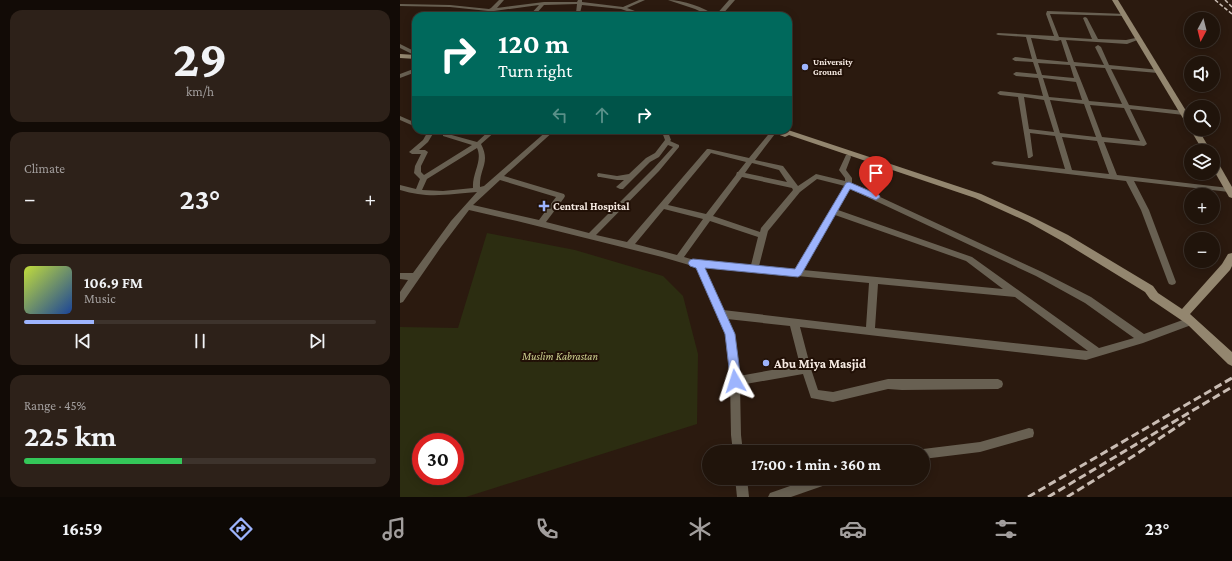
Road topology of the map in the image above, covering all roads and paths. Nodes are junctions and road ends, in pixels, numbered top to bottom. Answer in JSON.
{"nodes":[{"id":1,"x":502,"y":0,"type":"edge"},
{"id":2,"x":643,"y":0,"type":"edge"},
{"id":3,"x":670,"y":0,"type":"edge"},
{"id":4,"x":690,"y":0,"type":"edge"},
{"id":5,"x":732,"y":0,"type":"edge"},
{"id":6,"x":1115,"y":0,"type":"edge"},
{"id":7,"x":580,"y":1,"type":"edge"},
{"id":8,"x":544,"y":3,"type":"junction"},
{"id":9,"x":684,"y":4,"type":"junction"},
{"id":10,"x":400,"y":5,"type":"edge"},
{"id":11,"x":624,"y":8,"type":"junction"},
{"id":12,"x":493,"y":9,"type":"junction"},
{"id":13,"x":490,"y":12,"type":"edge"},
{"id":14,"x":535,"y":12,"type":"edge"},
{"id":15,"x":578,"y":12,"type":"edge"},
{"id":16,"x":635,"y":12,"type":"edge"},
{"id":17,"x":706,"y":12,"type":"edge"},
{"id":18,"x":722,"y":12,"type":"edge"},
{"id":19,"x":1124,"y":15,"type":"junction"},
{"id":20,"x":1085,"y":18,"type":"dead end"},
{"id":21,"x":998,"y":34,"type":"dead end"},
{"id":22,"x":1028,"y":37,"type":"junction"},
{"id":23,"x":1138,"y":38,"type":"junction"},
{"id":24,"x":1060,"y":40,"type":"junction"},
{"id":25,"x":1097,"y":44,"type":"junction"},
{"id":26,"x":400,"y":46,"type":"edge"},
{"id":27,"x":412,"y":52,"type":"edge"},
{"id":28,"x":400,"y":58,"type":"edge"},
{"id":29,"x":412,"y":59,"type":"edge"},
{"id":30,"x":1015,"y":59,"type":"dead end"},
{"id":31,"x":1035,"y":61,"type":"junction"},
{"id":32,"x":1071,"y":64,"type":"junction"},
{"id":33,"x":1108,"y":67,"type":"junction"},
{"id":34,"x":1158,"y":71,"type":"junction"},
{"id":35,"x":412,"y":72,"type":"edge"},
{"id":36,"x":1016,"y":74,"type":"dead end"},
{"id":37,"x":400,"y":76,"type":"edge"},
{"id":38,"x":1040,"y":76,"type":"junction"},
{"id":39,"x":1078,"y":80,"type":"junction"},
{"id":40,"x":1000,"y":93,"type":"dead end"},
{"id":41,"x":1021,"y":96,"type":"junction"},
{"id":42,"x":1047,"y":98,"type":"junction"},
{"id":43,"x":1086,"y":102,"type":"junction"},
{"id":44,"x":1126,"y":107,"type":"junction"},
{"id":45,"x":1184,"y":113,"type":"joint"},
{"id":46,"x":400,"y":118,"type":"edge"},
{"id":47,"x":412,"y":123,"type":"edge"},
{"id":48,"x":1026,"y":131,"type":"junction"},
{"id":49,"x":1056,"y":133,"type":"junction"},
{"id":50,"x":430,"y":134,"type":"edge"},
{"id":51,"x":445,"y":134,"type":"edge"},
{"id":52,"x":489,"y":134,"type":"edge"},
{"id":53,"x":548,"y":134,"type":"edge"},
{"id":54,"x":666,"y":134,"type":"edge"},
{"id":55,"x":772,"y":134,"type":"edge"},
{"id":56,"x":786,"y":134,"type":"edge"},
{"id":57,"x":787,"y":134,"type":"edge"},
{"id":58,"x":1100,"y":138,"type":"junction"},
{"id":59,"x":666,"y":142,"type":"junction"},
{"id":60,"x":478,"y":144,"type":"junction"},
{"id":61,"x":1030,"y":156,"type":"dead end"},
{"id":62,"x":848,"y":157,"type":"junction"},
{"id":63,"x":750,"y":161,"type":"junction"},
{"id":64,"x":994,"y":163,"type":"dead end"},
{"id":65,"x":883,"y":167,"type":"junction"},
{"id":66,"x":1069,"y":172,"type":"junction"},
{"id":67,"x":1220,"y":173,"type":"edge"},
{"id":68,"x":600,"y":174,"type":"dead end"},
{"id":69,"x":740,"y":174,"type":"junction"},
{"id":70,"x":632,"y":176,"type":"junction"},
{"id":71,"x":499,"y":177,"type":"junction"},
{"id":72,"x":1114,"y":177,"type":"junction"},
{"id":73,"x":424,"y":178,"type":"junction"},
{"id":74,"x":1129,"y":179,"type":"junction"},
{"id":75,"x":849,"y":185,"type":"junction"},
{"id":76,"x":400,"y":187,"type":"edge"},
{"id":77,"x":620,"y":187,"type":"dead end"},
{"id":78,"x":487,"y":188,"type":"junction"},
{"id":79,"x":796,"y":188,"type":"junction"},
{"id":80,"x":477,"y":190,"type":"junction"},
{"id":81,"x":418,"y":192,"type":"junction"},
{"id":82,"x":1231,"y":192,"type":"edge"},
{"id":83,"x":663,"y":206,"type":"junction"},
{"id":84,"x":468,"y":208,"type":"junction"},
{"id":85,"x":833,"y":211,"type":"junction"},
{"id":86,"x":708,"y":217,"type":"junction"},
{"id":87,"x":540,"y":224,"type":"junction"},
{"id":88,"x":763,"y":236,"type":"junction"},
{"id":89,"x":590,"y":237,"type":"junction"},
{"id":90,"x":629,"y":246,"type":"junction"},
{"id":91,"x":1232,"y":257,"type":"edge"},
{"id":92,"x":678,"y":258,"type":"junction"},
{"id":93,"x":693,"y":263,"type":"junction"},
{"id":94,"x":754,"y":269,"type":"junction"},
{"id":95,"x":798,"y":273,"type":"junction"},
{"id":96,"x":400,"y":276,"type":"edge"},
{"id":97,"x":415,"y":277,"type":"junction"},
{"id":98,"x":874,"y":280,"type":"junction"},
{"id":99,"x":1172,"y":282,"type":"dead end"},
{"id":100,"x":1017,"y":294,"type":"junction"},
{"id":101,"x":400,"y":299,"type":"edge"},
{"id":102,"x":720,"y":314,"type":"junction"},
{"id":103,"x":1187,"y":318,"type":"junction"},
{"id":104,"x":794,"y":322,"type":"junction"},
{"id":105,"x":870,"y":331,"type":"junction"},
{"id":106,"x":1143,"y":339,"type":"junction"},
{"id":107,"x":1098,"y":353,"type":"junction"},
{"id":108,"x":1231,"y":357,"type":"edge"},
{"id":109,"x":806,"y":370,"type":"junction"},
{"id":110,"x":735,"y":381,"type":"junction"},
{"id":111,"x":998,"y":384,"type":"dead end"},
{"id":112,"x":1029,"y":433,"type":"dead end"},
{"id":113,"x":737,"y":445,"type":"edge"},
{"id":114,"x":930,"y":453,"type":"edge"},
{"id":115,"x":742,"y":485,"type":"edge"},
{"id":116,"x":809,"y":485,"type":"edge"},
{"id":117,"x":743,"y":497,"type":"edge"},
{"id":118,"x":774,"y":497,"type":"edge"}],
"edges":[{"from":1,"to":12,"type":"street"},
{"from":2,"to":11,"type":"street"},
{"from":3,"to":9,"type":"street"},
{"from":4,"to":9,"type":"street"},
{"from":5,"to":18,"type":"street"},
{"from":6,"to":19,"type":"main road"},
{"from":7,"to":8,"type":"street"},
{"from":7,"to":11,"type":"street"},
{"from":7,"to":15,"type":"street"},
{"from":8,"to":12,"type":"street"},
{"from":8,"to":14,"type":"street"},
{"from":9,"to":17,"type":"street"},
{"from":10,"to":12,"type":"street"},
{"from":11,"to":16,"type":"street"},
{"from":12,"to":13,"type":"street"},
{"from":19,"to":23,"type":"main road"},
{"from":19,"to":24,"type":"street"},
{"from":20,"to":25,"type":"street"},
{"from":21,"to":22,"type":"street"},
{"from":22,"to":24,"type":"street"},
{"from":22,"to":31,"type":"street"},
{"from":23,"to":25,"type":"street"},
{"from":23,"to":34,"type":"main road"},
{"from":24,"to":25,"type":"street"},
{"from":24,"to":32,"type":"street"},
{"from":25,"to":33,"type":"street"},
{"from":26,"to":27,"type":"street"},
{"from":28,"to":29,"type":"main road"},
{"from":30,"to":31,"type":"street"},
{"from":31,"to":32,"type":"street"},
{"from":31,"to":38,"type":"street"},
{"from":32,"to":33,"type":"street"},
{"from":32,"to":39,"type":"street"},
{"from":33,"to":34,"type":"street"},
{"from":33,"to":44,"type":"street"},
{"from":34,"to":45,"type":"main road"},
{"from":35,"to":37,"type":"street"},
{"from":36,"to":38,"type":"street"},
{"from":38,"to":39,"type":"street"},
{"from":38,"to":42,"type":"street"},
{"from":39,"to":43,"type":"street"},
{"from":40,"to":41,"type":"street"},
{"from":41,"to":42,"type":"street"},
{"from":41,"to":48,"type":"street"},
{"from":42,"to":43,"type":"street"},
{"from":42,"to":49,"type":"street"},
{"from":43,"to":44,"type":"street"},
{"from":43,"to":58,"type":"street"},
{"from":44,"to":45,"type":"street"},
{"from":44,"to":58,"type":"street"},
{"from":46,"to":47,"type":"street"},
{"from":48,"to":49,"type":"street"},
{"from":48,"to":61,"type":"street"},
{"from":49,"to":58,"type":"street"},
{"from":49,"to":66,"type":"street"},
{"from":50,"to":73,"type":"street"},
{"from":51,"to":60,"type":"street"},
{"from":52,"to":60,"type":"street"},
{"from":53,"to":71,"type":"street"},
{"from":54,"to":59,"type":"street"},
{"from":55,"to":63,"type":"street"},
{"from":56,"to":62,"type":"main road"},
{"from":57,"to":65,"type":"main road"},
{"from":58,"to":72,"type":"street"},
{"from":59,"to":70,"type":"street"},
{"from":59,"to":89,"type":"street"},
{"from":60,"to":73,"type":"street"},
{"from":60,"to":80,"type":"street"},
{"from":62,"to":65,"type":"main road"},
{"from":62,"to":75,"type":"street"},
{"from":63,"to":69,"type":"street"},
{"from":63,"to":79,"type":"street"},
{"from":63,"to":83,"type":"street"},
{"from":64,"to":66,"type":"street"},
{"from":65,"to":103,"type":"main road"},
{"from":66,"to":72,"type":"street"},
{"from":67,"to":82,"type":"main road"},
{"from":68,"to":70,"type":"street"},
{"from":69,"to":79,"type":"street"},
{"from":69,"to":86,"type":"street"},
{"from":70,"to":77,"type":"street"},
{"from":71,"to":78,"type":"street"},
{"from":71,"to":87,"type":"street"},
{"from":72,"to":74,"type":"street"},
{"from":73,"to":81,"type":"street"},
{"from":74,"to":82,"type":"street"},
{"from":74,"to":99,"type":"street"},
{"from":75,"to":79,"type":"street"},
{"from":75,"to":85,"type":"street"},
{"from":75,"to":106,"type":"street"},
{"from":76,"to":81,"type":"street"},
{"from":78,"to":80,"type":"street"},
{"from":78,"to":84,"type":"street"},
{"from":79,"to":88,"type":"street"},
{"from":80,"to":81,"type":"street"},
{"from":83,"to":86,"type":"street"},
{"from":83,"to":90,"type":"street"},
{"from":84,"to":87,"type":"street"},
{"from":84,"to":97,"type":"street"},
{"from":85,"to":95,"type":"street"},
{"from":85,"to":100,"type":"street"},
{"from":86,"to":88,"type":"street"},
{"from":86,"to":92,"type":"street"},
{"from":87,"to":89,"type":"street"},
{"from":88,"to":94,"type":"street"},
{"from":89,"to":90,"type":"street"},
{"from":90,"to":92,"type":"street"},
{"from":91,"to":103,"type":"main road"},
{"from":92,"to":93,"type":"street"},
{"from":93,"to":94,"type":"street"},
{"from":93,"to":102,"type":"street"},
{"from":94,"to":95,"type":"street"},
{"from":95,"to":98,"type":"street"},
{"from":96,"to":97,"type":"street"},
{"from":97,"to":101,"type":"street"},
{"from":98,"to":100,"type":"street"},
{"from":98,"to":105,"type":"street"},
{"from":100,"to":107,"type":"street"},
{"from":102,"to":104,"type":"street"},
{"from":102,"to":110,"type":"street"},
{"from":103,"to":106,"type":"street"},
{"from":103,"to":108,"type":"main road"},
{"from":104,"to":105,"type":"street"},
{"from":104,"to":109,"type":"street"},
{"from":105,"to":107,"type":"street"},
{"from":106,"to":107,"type":"street"},
{"from":109,"to":110,"type":"street"},
{"from":109,"to":111,"type":"street"},
{"from":110,"to":113,"type":"street"},
{"from":112,"to":114,"type":"street"},
{"from":115,"to":117,"type":"street"},
{"from":116,"to":118,"type":"street"}]}
